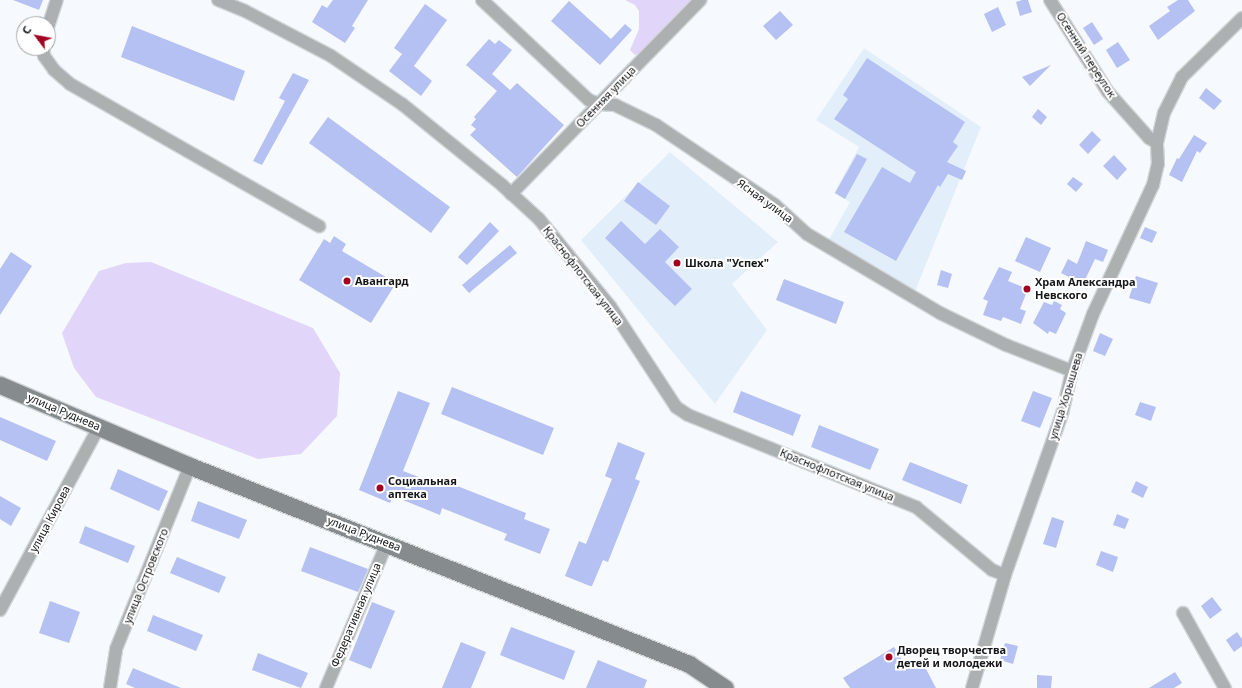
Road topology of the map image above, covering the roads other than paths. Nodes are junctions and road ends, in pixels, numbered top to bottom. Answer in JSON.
{"nodes":[{"id":1,"x":57,"y":0,"type":"edge"},
{"id":2,"x":218,"y":0,"type":"edge"},
{"id":3,"x":482,"y":0,"type":"edge"},
{"id":4,"x":700,"y":0,"type":"edge"},
{"id":5,"x":1050,"y":0,"type":"edge"},
{"id":6,"x":52,"y":16,"type":"edge"},
{"id":7,"x":1242,"y":18,"type":"edge"},
{"id":8,"x":45,"y":56,"type":"edge"},
{"id":9,"x":599,"y":104,"type":"junction"},
{"id":10,"x":1157,"y":143,"type":"junction"},
{"id":11,"x":511,"y":194,"type":"junction"},
{"id":12,"x":319,"y":226,"type":"dead end"},
{"id":13,"x":1072,"y":371,"type":"junction"},
{"id":14,"x":0,"y":385,"type":"edge"},
{"id":15,"x":99,"y":427,"type":"junction"},
{"id":16,"x":190,"y":466,"type":"junction"},
{"id":17,"x":387,"y":543,"type":"junction"},
{"id":18,"x":1005,"y":575,"type":"junction"},
{"id":19,"x":0,"y":610,"type":"edge"},
{"id":20,"x":1183,"y":613,"type":"dead end"},
{"id":21,"x":110,"y":688,"type":"edge"},
{"id":22,"x":326,"y":688,"type":"edge"},
{"id":23,"x":725,"y":688,"type":"edge"},
{"id":24,"x":972,"y":688,"type":"edge"},
{"id":25,"x":1225,"y":688,"type":"edge"}],
"edges":[{"from":1,"to":6,"type":"street"},
{"from":2,"to":11,"type":"street","name":"Краснофлотская улица"},
{"from":3,"to":9,"type":"street","name":"Ясная улица"},
{"from":4,"to":9,"type":"street","name":"Осенняя улица"},
{"from":5,"to":10,"type":"street","name":"Осенний переулок"},
{"from":7,"to":10,"type":"street","name":"улица Хорышева"},
{"from":8,"to":12,"type":"street"},
{"from":9,"to":11,"type":"street","name":"Осенняя улица"},
{"from":9,"to":13,"type":"street","name":"Ясная улица"},
{"from":10,"to":13,"type":"street","name":"улица Хорышева"},
{"from":11,"to":18,"type":"street","name":"Краснофлотская улица"},
{"from":13,"to":18,"type":"street","name":"улица Хорышева"},
{"from":14,"to":15,"type":"main road","name":"улица Руднева"},
{"from":15,"to":16,"type":"main road","name":"улица Руднева"},
{"from":15,"to":19,"type":"street","name":"улица Кирова"},
{"from":16,"to":17,"type":"main road","name":"улица Руднева"},
{"from":16,"to":21,"type":"street","name":"улица Островского"},
{"from":17,"to":22,"type":"street","name":"Федеративная улица"},
{"from":17,"to":23,"type":"main road","name":"улица Руднева"},
{"from":18,"to":24,"type":"street","name":"улица Хорышева"},
{"from":20,"to":25,"type":"street"}]}
